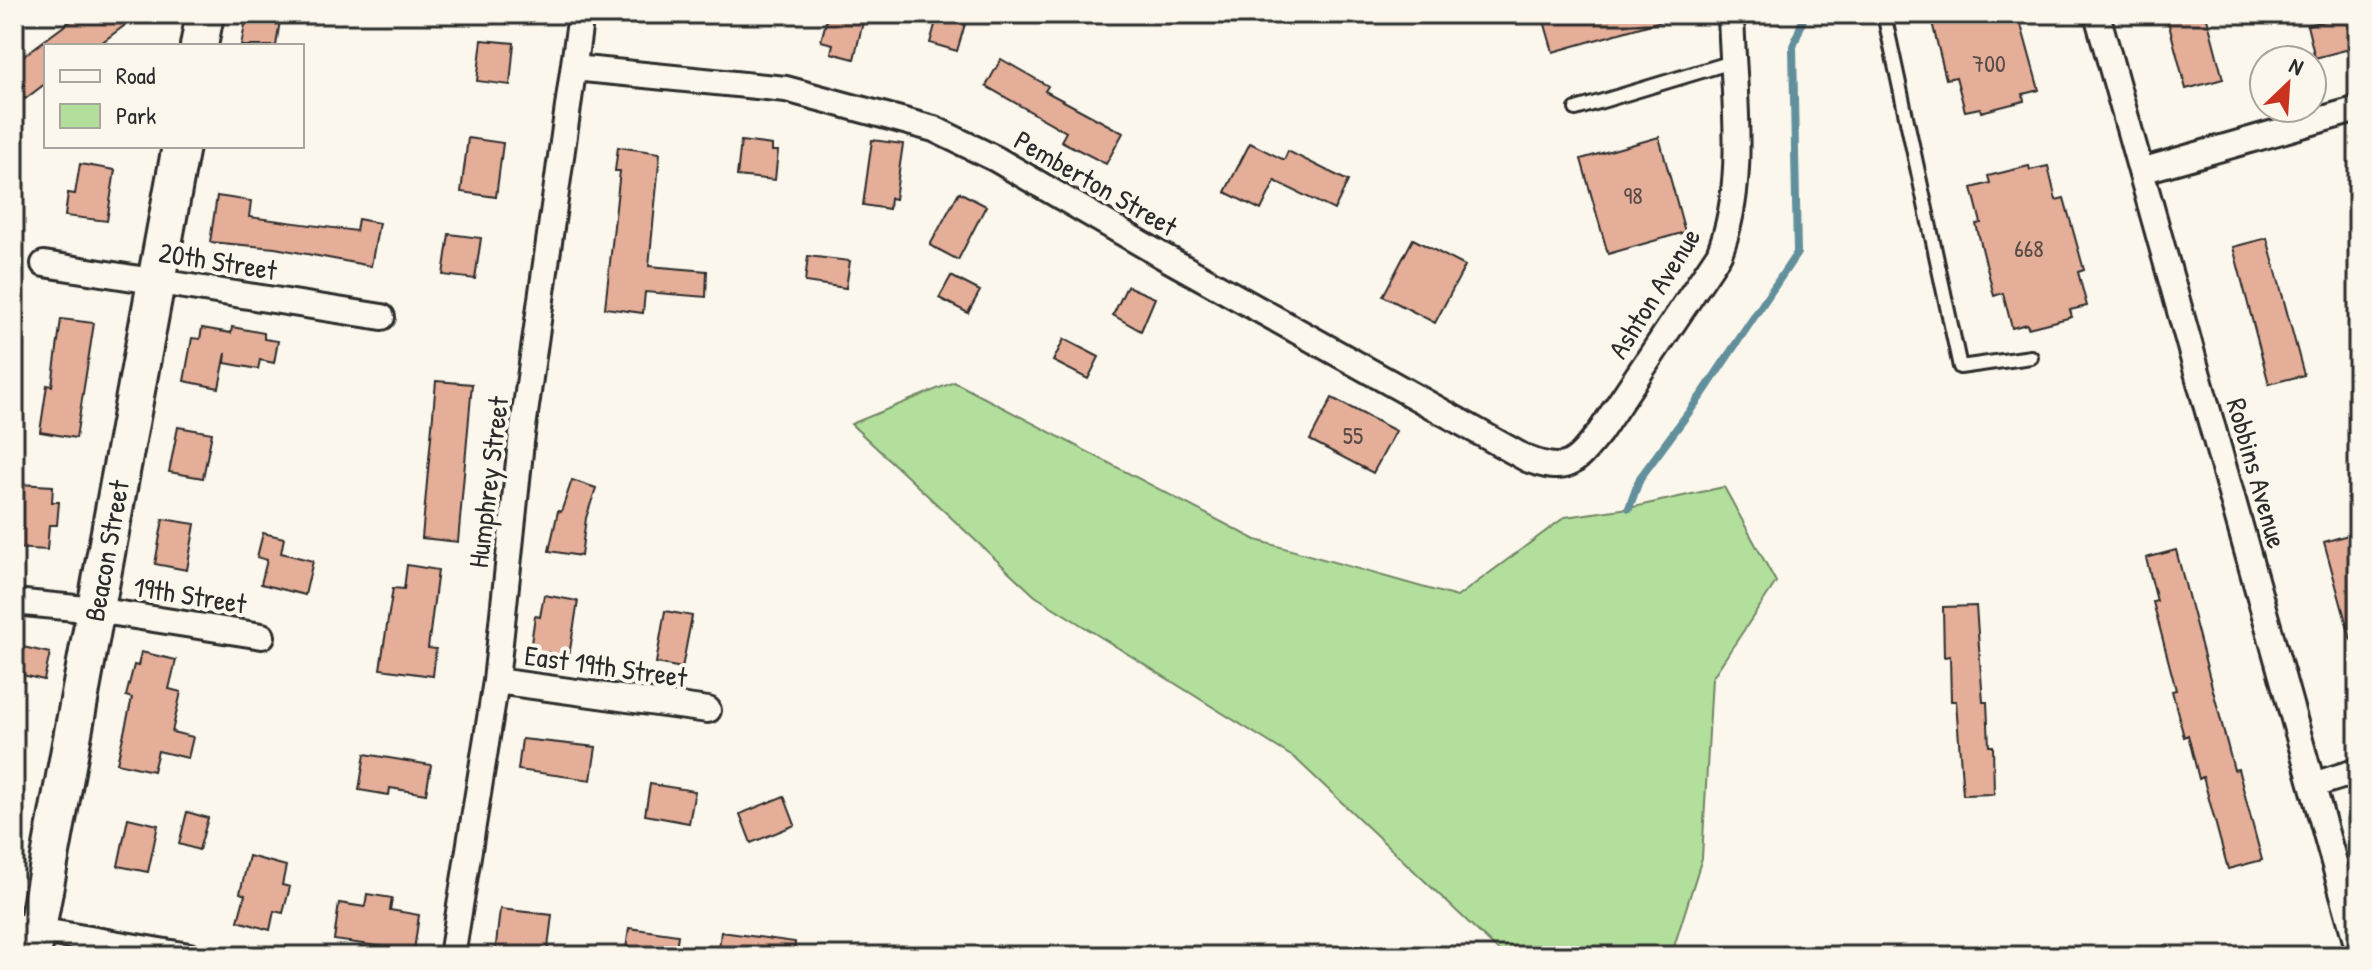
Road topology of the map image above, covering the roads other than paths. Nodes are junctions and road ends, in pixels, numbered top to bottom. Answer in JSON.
{"nodes":[{"id":1,"x":205,"y":14,"type":"edge"},
{"id":2,"x":581,"y":14,"type":"edge"},
{"id":3,"x":1731,"y":14,"type":"edge"},
{"id":4,"x":1884,"y":14,"type":"edge"},
{"id":5,"x":2097,"y":14,"type":"edge"},
{"id":6,"x":199,"y":44,"type":"edge"},
{"id":7,"x":1732,"y":62,"type":"junction"},
{"id":8,"x":574,"y":68,"type":"junction"},
{"id":9,"x":1576,"y":109,"type":"dead end"},
{"id":10,"x":2358,"y":109,"type":"edge"},
{"id":11,"x":181,"y":148,"type":"edge"},
{"id":12,"x":2141,"y":171,"type":"junction"},
{"id":13,"x":44,"y":264,"type":"dead end"},
{"id":14,"x":156,"y":282,"type":"junction"},
{"id":15,"x":382,"y":317,"type":"dead end"},
{"id":16,"x":2031,"y":357,"type":"dead end"},
{"id":17,"x":1548,"y":467,"type":"joint"},
{"id":18,"x":14,"y":602,"type":"edge"},
{"id":19,"x":96,"y":610,"type":"junction"},
{"id":20,"x":262,"y":636,"type":"dead end"},
{"id":21,"x":496,"y":681,"type":"junction"},
{"id":22,"x":708,"y":710,"type":"dead end"},
{"id":23,"x":2358,"y":771,"type":"edge"},
{"id":24,"x":2313,"y":785,"type":"junction"},
{"id":25,"x":28,"y":937,"type":"edge"},
{"id":26,"x":2358,"y":948,"type":"edge"},
{"id":27,"x":189,"y":956,"type":"edge"},
{"id":28,"x":452,"y":956,"type":"edge"}],
"edges":[{"from":1,"to":6,"type":"street"},
{"from":2,"to":8,"type":"street","name":"Humphrey Street"},
{"from":3,"to":7,"type":"street","name":"Ashton Avenue"},
{"from":4,"to":16,"type":"lane"},
{"from":5,"to":12,"type":"street","name":"Robbins Avenue"},
{"from":7,"to":9,"type":"lane"},
{"from":7,"to":17,"type":"street","name":"Ashton Avenue"},
{"from":8,"to":17,"type":"street","name":"Pemberton Street"},
{"from":8,"to":21,"type":"street","name":"Humphrey Street"},
{"from":10,"to":12,"type":"street"},
{"from":11,"to":14,"type":"street","name":"Beacon Street"},
{"from":12,"to":24,"type":"street","name":"Robbins Avenue"},
{"from":13,"to":14,"type":"street","name":"20th Street"},
{"from":14,"to":15,"type":"street","name":"20th Street"},
{"from":14,"to":19,"type":"street","name":"Beacon Street"},
{"from":18,"to":19,"type":"street","name":"19th Street"},
{"from":19,"to":20,"type":"street","name":"19th Street"},
{"from":19,"to":25,"type":"street","name":"Beacon Street"},
{"from":21,"to":22,"type":"street","name":"East 19th Street"},
{"from":21,"to":28,"type":"street","name":"Humphrey Street"},
{"from":23,"to":24,"type":"street"},
{"from":24,"to":26,"type":"street","name":"Robbins Avenue"},
{"from":25,"to":27,"type":"street"}]}
